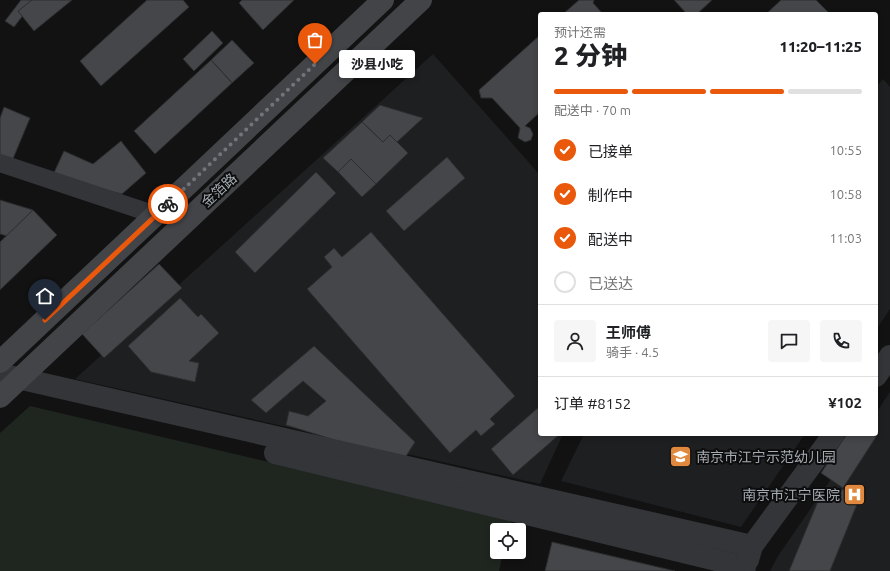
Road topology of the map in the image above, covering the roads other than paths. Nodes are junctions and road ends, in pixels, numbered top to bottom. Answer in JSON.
{"nodes":[{"id":1,"x":383,"y":0,"type":"edge"},
{"id":2,"x":421,"y":0,"type":"edge"},
{"id":3,"x":0,"y":163,"type":"edge"},
{"id":4,"x":156,"y":214,"type":"junction"},
{"id":5,"x":890,"y":356,"type":"edge"},
{"id":6,"x":0,"y":362,"type":"edge"},
{"id":7,"x":878,"y":373,"type":"edge"},
{"id":8,"x":6,"y":385,"type":"edge"},
{"id":9,"x":833,"y":436,"type":"edge"},
{"id":10,"x":747,"y":561,"type":"edge"}],
"edges":[{"from":1,"to":4,"type":"main road","name":"金箔路"},
{"from":2,"to":8,"type":"main road","name":"金箔路"},
{"from":3,"to":4,"type":"street"},
{"from":4,"to":6,"type":"main road","name":"金箔路"},
{"from":5,"to":7,"type":"street"},
{"from":8,"to":10,"type":"street"},
{"from":9,"to":10,"type":"street"}]}
